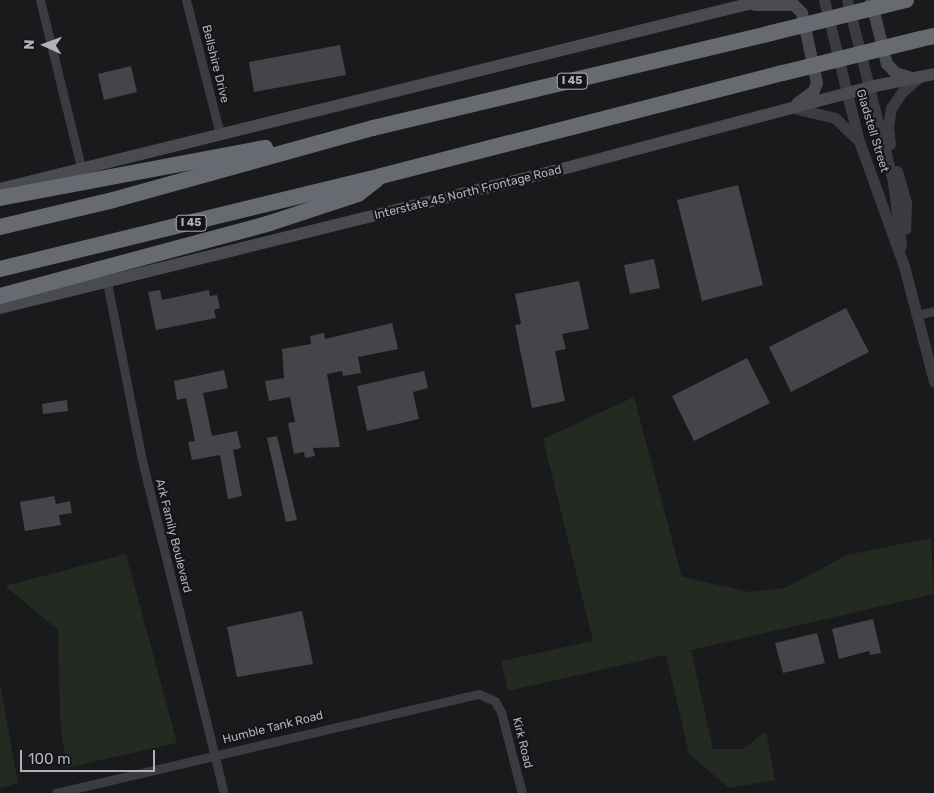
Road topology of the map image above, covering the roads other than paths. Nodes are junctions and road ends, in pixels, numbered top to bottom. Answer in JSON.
{"nodes":[{"id":1,"x":40,"y":0,"type":"edge"},
{"id":2,"x":186,"y":0,"type":"edge"},
{"id":3,"x":764,"y":0,"type":"edge"},
{"id":4,"x":824,"y":0,"type":"edge"},
{"id":5,"x":847,"y":0,"type":"edge"},
{"id":6,"x":871,"y":0,"type":"edge"},
{"id":7,"x":906,"y":0,"type":"edge"},
{"id":8,"x":743,"y":5,"type":"junction"},
{"id":9,"x":927,"y":37,"type":"edge"},
{"id":10,"x":934,"y":74,"type":"edge"},
{"id":11,"x":916,"y":78,"type":"junction"},
{"id":12,"x":870,"y":87,"type":"junction"},
{"id":13,"x":846,"y":94,"type":"junction"},
{"id":14,"x":794,"y":108,"type":"junction"},
{"id":15,"x":373,"y":128,"type":"junction"},
{"id":16,"x":220,"y":134,"type":"junction"},
{"id":17,"x":859,"y":141,"type":"junction"},
{"id":18,"x":81,"y":167,"type":"junction"},
{"id":19,"x":382,"y":176,"type":"junction"},
{"id":20,"x":0,"y":189,"type":"edge"},
{"id":21,"x":0,"y":198,"type":"edge"},
{"id":22,"x":0,"y":227,"type":"edge"},
{"id":23,"x":904,"y":266,"type":"junction"},
{"id":24,"x":0,"y":270,"type":"edge"},
{"id":25,"x":108,"y":282,"type":"junction"},
{"id":26,"x":0,"y":296,"type":"edge"},
{"id":27,"x":0,"y":308,"type":"edge"},
{"id":28,"x":934,"y":311,"type":"edge"},
{"id":29,"x":917,"y":315,"type":"junction"},
{"id":30,"x":934,"y":381,"type":"edge"},
{"id":31,"x":495,"y":700,"type":"joint"},
{"id":32,"x":214,"y":755,"type":"junction"},
{"id":33,"x":56,"y":793,"type":"edge"},
{"id":34,"x":224,"y":793,"type":"edge"},
{"id":35,"x":522,"y":793,"type":"edge"}],
"edges":[{"from":1,"to":18,"type":"street"},
{"from":2,"to":16,"type":"street","name":"Bellshire Drive"},
{"from":3,"to":8,"type":"main road"},
{"from":4,"to":13,"type":"street","name":"Gladstell Street"},
{"from":5,"to":12,"type":"street","name":"Gladstell Street"},
{"from":6,"to":11,"type":"main road"},
{"from":7,"to":15,"type":"highway","number":"I 45","bridge":true},
{"from":8,"to":14,"type":"main road"},
{"from":8,"to":16,"type":"main road"},
{"from":9,"to":19,"type":"highway","number":"I 45","bridge":true},
{"from":10,"to":11,"type":"main road","name":"Interstate 45 North Frontage Road"},
{"from":11,"to":12,"type":"main road","name":"Interstate 45 North Frontage Road"},
{"from":11,"to":23,"type":"street"},
{"from":12,"to":13,"type":"main road","name":"Interstate 45 North Frontage Road"},
{"from":12,"to":23,"type":"street","name":"Gladstell Street"},
{"from":13,"to":14,"type":"main road","name":"Interstate 45 North Frontage Road"},
{"from":13,"to":17,"type":"street","name":"Gladstell Street"},
{"from":14,"to":17,"type":"street"},
{"from":14,"to":25,"type":"main road","name":"Interstate 45 North Frontage Road"},
{"from":15,"to":21,"type":"highway"},
{"from":15,"to":22,"type":"highway","number":"I 45"},
{"from":16,"to":18,"type":"main road"},
{"from":17,"to":23,"type":"street","name":"Gladstell Street"},
{"from":18,"to":20,"type":"main road"},
{"from":19,"to":24,"type":"highway","number":"I 45"},
{"from":19,"to":26,"type":"highway"},
{"from":23,"to":29,"type":"street","name":"Gladstell Street"},
{"from":25,"to":27,"type":"main road","name":"Interstate 45 North Frontage Road"},
{"from":25,"to":32,"type":"street","name":"Ark Family Boulevard"},
{"from":28,"to":29,"type":"street"},
{"from":29,"to":30,"type":"street","name":"Gladstell Street"},
{"from":31,"to":32,"type":"street","name":"Humble Tank Road"},
{"from":31,"to":35,"type":"street","name":"Kirk Road"},
{"from":32,"to":33,"type":"street","name":"Humble Tank Road"},
{"from":32,"to":34,"type":"street","name":"Ark Family Boulevard"}]}
